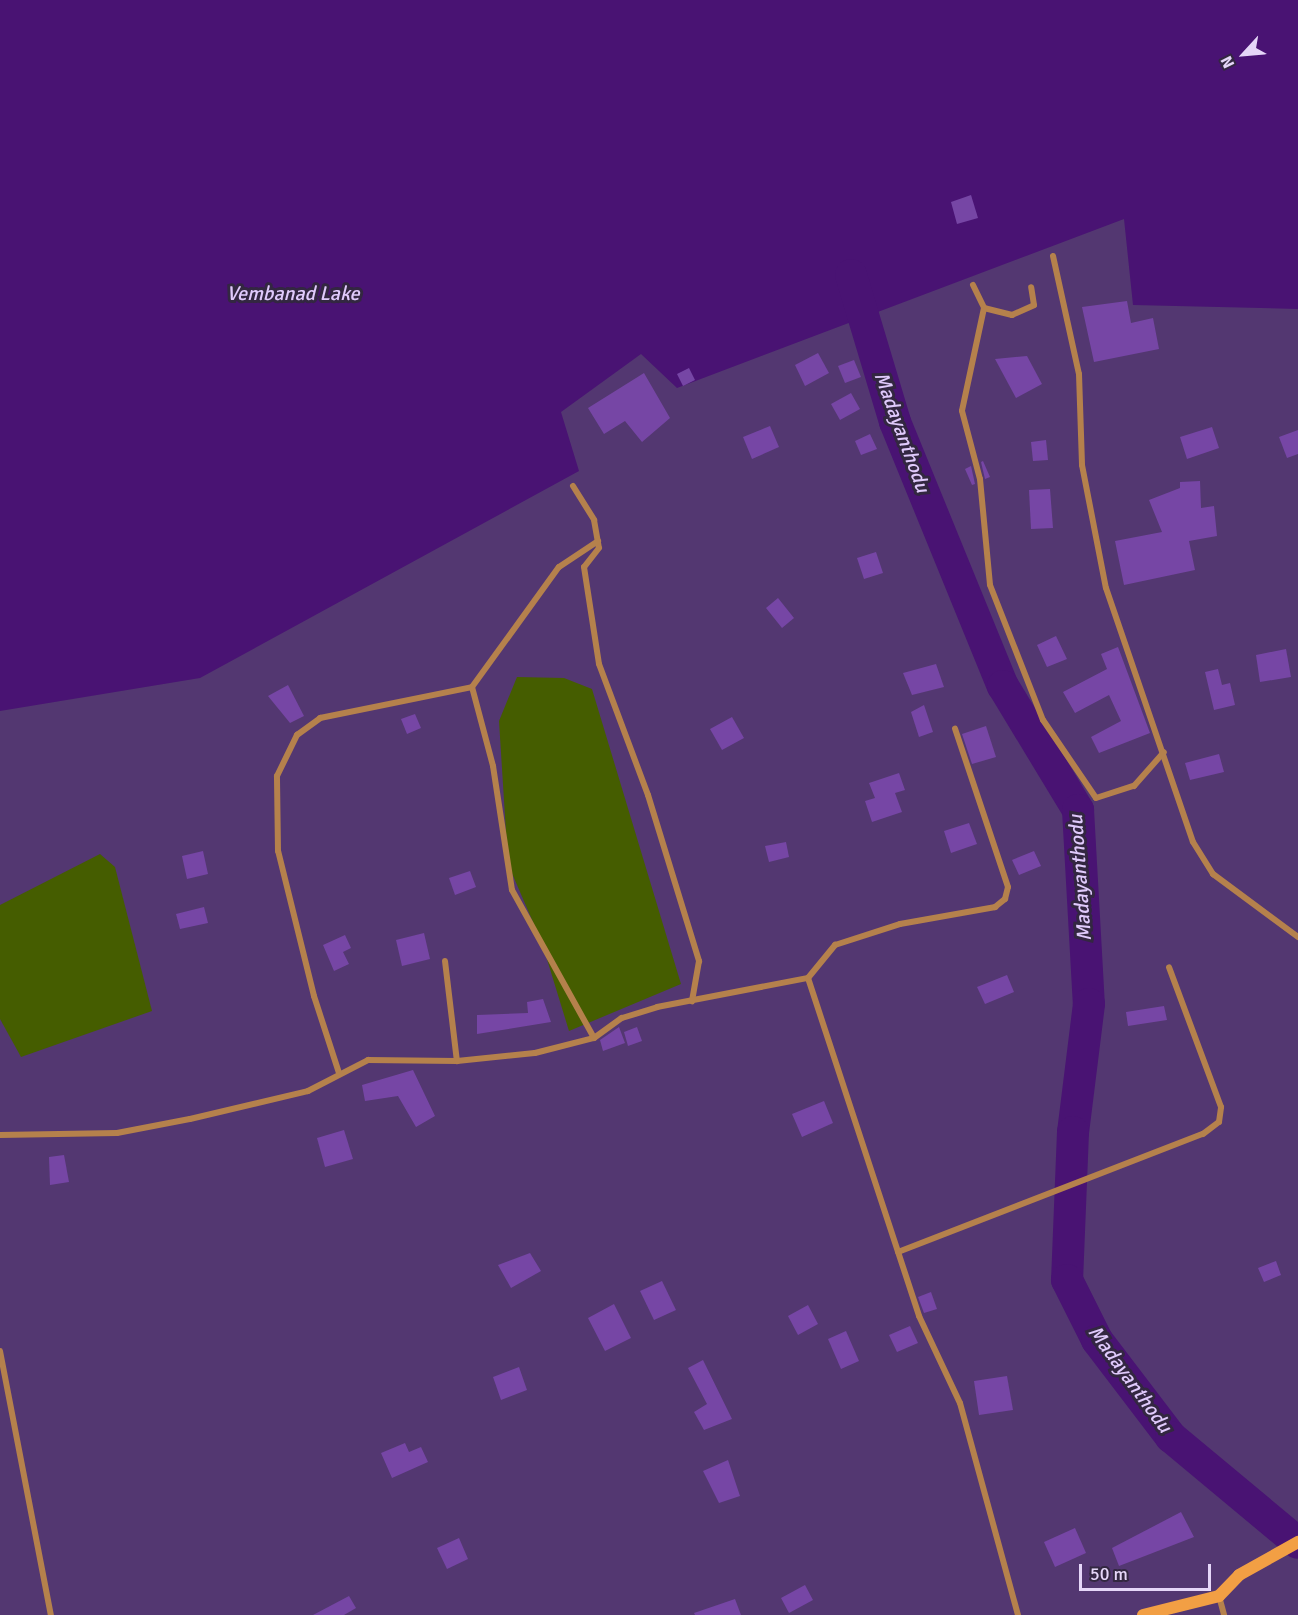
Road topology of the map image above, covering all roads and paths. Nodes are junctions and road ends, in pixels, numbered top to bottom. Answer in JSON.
{"nodes":[{"id":1,"x":1053,"y":256,"type":"dead end"},
{"id":2,"x":973,"y":285,"type":"dead end"},
{"id":3,"x":1031,"y":287,"type":"dead end"},
{"id":4,"x":984,"y":308,"type":"junction"},
{"id":5,"x":573,"y":486,"type":"dead end"},
{"id":6,"x":598,"y":541,"type":"junction"},
{"id":7,"x":472,"y":687,"type":"junction"},
{"id":8,"x":955,"y":729,"type":"dead end"},
{"id":9,"x":1164,"y":752,"type":"junction"},
{"id":10,"x":1298,"y":937,"type":"edge"},
{"id":11,"x":445,"y":961,"type":"dead end"},
{"id":12,"x":1169,"y":967,"type":"dead end"},
{"id":13,"x":808,"y":978,"type":"junction"},
{"id":14,"x":692,"y":1001,"type":"junction"},
{"id":15,"x":594,"y":1038,"type":"junction"},
{"id":16,"x":457,"y":1061,"type":"junction"},
{"id":17,"x":339,"y":1073,"type":"junction"},
{"id":18,"x":0,"y":1135,"type":"edge"},
{"id":19,"x":898,"y":1252,"type":"junction"},
{"id":20,"x":0,"y":1351,"type":"edge"},
{"id":21,"x":1293,"y":1544,"type":"edge"},
{"id":22,"x":1219,"y":1596,"type":"junction"},
{"id":23,"x":51,"y":1615,"type":"edge"},
{"id":24,"x":1018,"y":1615,"type":"edge"},
{"id":25,"x":1143,"y":1615,"type":"edge"},
{"id":26,"x":1224,"y":1615,"type":"edge"}],
"edges":[{"from":1,"to":9,"type":"street"},
{"from":2,"to":4,"type":"street"},
{"from":3,"to":4,"type":"street"},
{"from":4,"to":9,"type":"street"},
{"from":5,"to":6,"type":"street"},
{"from":6,"to":7,"type":"street"},
{"from":6,"to":14,"type":"street"},
{"from":7,"to":15,"type":"street"},
{"from":7,"to":17,"type":"street"},
{"from":8,"to":13,"type":"street"},
{"from":9,"to":10,"type":"street"},
{"from":11,"to":16,"type":"street"},
{"from":12,"to":19,"type":"street"},
{"from":13,"to":14,"type":"street"},
{"from":13,"to":19,"type":"street"},
{"from":14,"to":15,"type":"street"},
{"from":15,"to":16,"type":"street"},
{"from":16,"to":17,"type":"street"},
{"from":17,"to":18,"type":"street"},
{"from":19,"to":24,"type":"street"},
{"from":20,"to":23,"type":"street"},
{"from":21,"to":22,"type":"main road"},
{"from":22,"to":25,"type":"main road"},
{"from":22,"to":26,"type":"street"}]}
